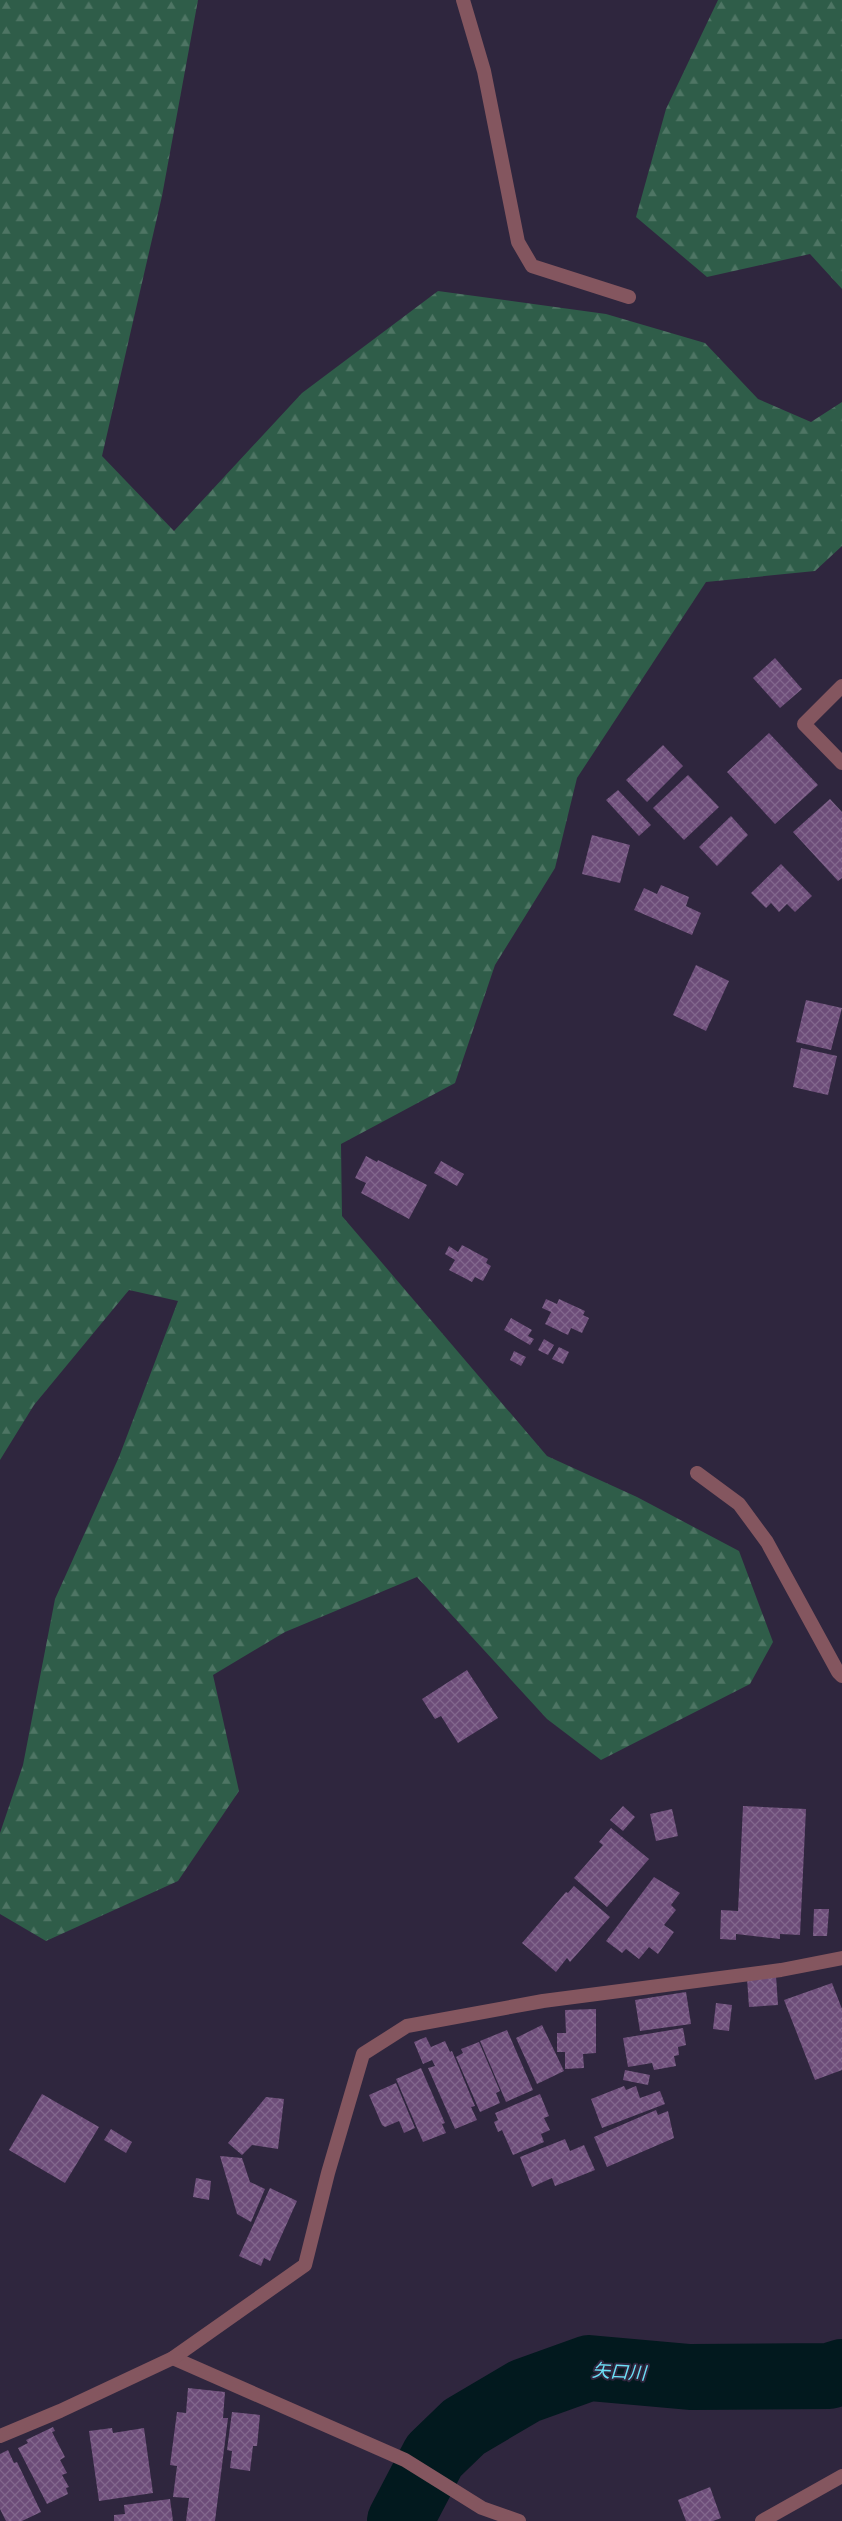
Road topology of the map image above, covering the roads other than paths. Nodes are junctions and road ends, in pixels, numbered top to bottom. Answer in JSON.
{"nodes":[{"id":1,"x":463,"y":0,"type":"edge"},
{"id":2,"x":629,"y":297,"type":"dead end"},
{"id":3,"x":842,"y":686,"type":"edge"},
{"id":4,"x":842,"y":763,"type":"edge"},
{"id":5,"x":697,"y":1473,"type":"dead end"},
{"id":6,"x":842,"y":1676,"type":"edge"},
{"id":7,"x":842,"y":1958,"type":"edge"},
{"id":8,"x":173,"y":2358,"type":"junction"},
{"id":9,"x":0,"y":2436,"type":"edge"},
{"id":10,"x":842,"y":2476,"type":"edge"},
{"id":11,"x":519,"y":2521,"type":"edge"},
{"id":12,"x":762,"y":2521,"type":"edge"}],
"edges":[{"from":1,"to":2,"type":"street"},
{"from":3,"to":4,"type":"street"},
{"from":5,"to":6,"type":"street"},
{"from":7,"to":8,"type":"street"},
{"from":8,"to":9,"type":"street"},
{"from":8,"to":11,"type":"street"},
{"from":10,"to":12,"type":"street"}]}
